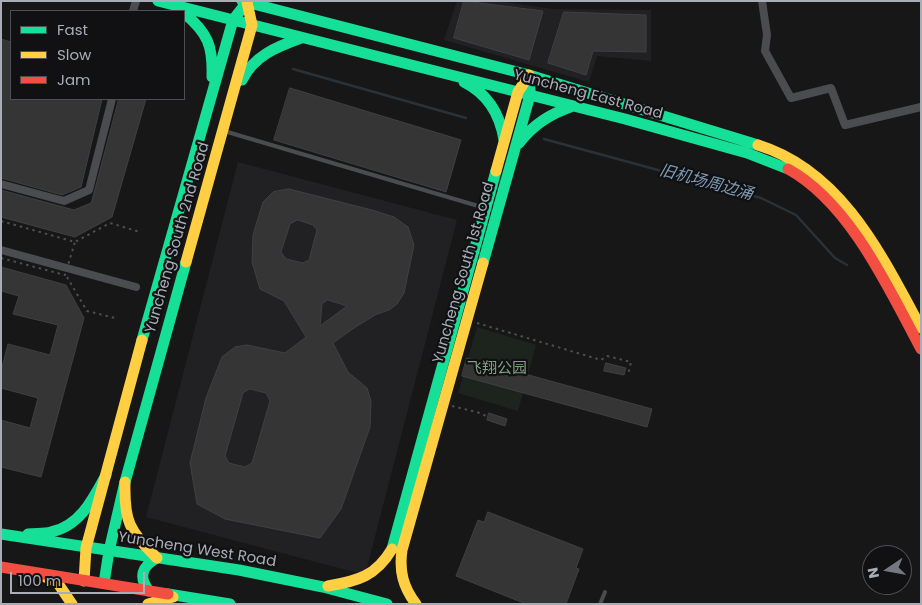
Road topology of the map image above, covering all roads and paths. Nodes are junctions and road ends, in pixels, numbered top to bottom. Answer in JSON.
{"nodes":[{"id":1,"x":158,"y":1,"type":"edge"},
{"id":2,"x":762,"y":1,"type":"edge"},
{"id":3,"x":245,"y":2,"type":"edge"},
{"id":4,"x":179,"y":10,"type":"edge"},
{"id":5,"x":185,"y":11,"type":"edge"},
{"id":6,"x":185,"y":14,"type":"edge"},
{"id":7,"x":233,"y":20,"type":"junction"},
{"id":8,"x":252,"y":25,"type":"junction"},
{"id":9,"x":301,"y":38,"type":"junction"},
{"id":10,"x":474,"y":60,"type":"junction"},
{"id":11,"x":529,"y":75,"type":"junction"},
{"id":12,"x":451,"y":76,"type":"junction"},
{"id":13,"x":470,"y":80,"type":"junction"},
{"id":14,"x":518,"y":92,"type":"junction"},
{"id":15,"x":530,"y":95,"type":"junction"},
{"id":16,"x":211,"y":99,"type":"junction"},
{"id":17,"x":112,"y":100,"type":"edge"},
{"id":18,"x":231,"y":104,"type":"junction"},
{"id":19,"x":574,"y":106,"type":"junction"},
{"id":20,"x":921,"y":107,"type":"edge"},
{"id":21,"x":204,"y":124,"type":"junction"},
{"id":22,"x":224,"y":131,"type":"junction"},
{"id":23,"x":510,"y":146,"type":"junction"},
{"id":24,"x":1,"y":184,"type":"edge"},
{"id":25,"x":487,"y":209,"type":"junction"},
{"id":26,"x":1,"y":221,"type":"edge"},
{"id":27,"x":140,"y":232,"type":"dead end"},
{"id":28,"x":75,"y":242,"type":"junction"},
{"id":29,"x":1,"y":250,"type":"edge"},
{"id":30,"x":1,"y":258,"type":"edge"},
{"id":31,"x":65,"y":275,"type":"junction"},
{"id":32,"x":136,"y":287,"type":"dead end"},
{"id":33,"x":115,"y":318,"type":"dead end"},
{"id":34,"x":466,"y":320,"type":"junction"},
{"id":35,"x":921,"y":328,"type":"edge"},
{"id":36,"x":921,"y":348,"type":"edge"},
{"id":37,"x":625,"y":370,"type":"dead end"},
{"id":38,"x":443,"y":404,"type":"junction"},
{"id":39,"x":488,"y":417,"type":"dead end"},
{"id":40,"x":106,"y":475,"type":"junction"},
{"id":41,"x":125,"y":482,"type":"junction"},
{"id":42,"x":4,"y":535,"type":"edge"},
{"id":43,"x":86,"y":548,"type":"junction"},
{"id":44,"x":397,"y":550,"type":"junction"},
{"id":45,"x":109,"y":551,"type":"junction"},
{"id":46,"x":157,"y":558,"type":"junction"},
{"id":47,"x":1,"y":567,"type":"edge"},
{"id":48,"x":33,"y":572,"type":"junction"},
{"id":49,"x":84,"y":581,"type":"junction"},
{"id":50,"x":104,"y":583,"type":"junction"},
{"id":51,"x":323,"y":587,"type":"junction"},
{"id":52,"x":149,"y":591,"type":"junction"},
{"id":53,"x":605,"y":592,"type":"dead end"},
{"id":54,"x":179,"y":595,"type":"junction"},
{"id":55,"x":72,"y":604,"type":"edge"},
{"id":56,"x":148,"y":604,"type":"edge"},
{"id":57,"x":230,"y":604,"type":"edge"},
{"id":58,"x":387,"y":604,"type":"edge"},
{"id":59,"x":416,"y":604,"type":"edge"},
{"id":60,"x":600,"y":604,"type":"edge"}],
"edges":[{"from":1,"to":4,"type":"main road","name":"Yuncheng East Road"},
{"from":2,"to":20,"type":"street"},
{"from":3,"to":7,"type":"main road"},
{"from":3,"to":8,"type":"main road","name":"Yuncheng South 2nd Road"},
{"from":3,"to":10,"type":"main road","name":"Yuncheng East Road"},
{"from":5,"to":7,"type":"main road","name":"Yuncheng East Road"},
{"from":6,"to":16,"type":"main road"},
{"from":7,"to":8,"type":"main road","name":"Yuncheng East Road"},
{"from":7,"to":16,"type":"main road"},
{"from":8,"to":9,"type":"main road","name":"Yuncheng East Road"},
{"from":8,"to":18,"type":"main road","name":"Yuncheng South 2nd Road"},
{"from":9,"to":12,"type":"main road","name":"Yuncheng East Road"},
{"from":9,"to":18,"type":"main road"},
{"from":10,"to":11,"type":"main road","name":"Yuncheng East Road"},
{"from":10,"to":13,"type":"main road"},
{"from":11,"to":14,"type":"main road","name":"Yuncheng South 1st Road"},
{"from":11,"to":15,"type":"main road","name":"Yuncheng South 1st Road"},
{"from":11,"to":35,"type":"main road","name":"Yuncheng East Road"},
{"from":12,"to":13,"type":"main road","name":"Yuncheng East Road"},
{"from":12,"to":23,"type":"main road"},
{"from":13,"to":14,"type":"main road","name":"Yuncheng East Road"},
{"from":14,"to":15,"type":"main road","name":"Yuncheng East Road"},
{"from":14,"to":23,"type":"main road","name":"Yuncheng South 1st Road"},
{"from":15,"to":19,"type":"main road","name":"Yuncheng East Road"},
{"from":15,"to":23,"type":"main road","name":"Yuncheng South 1st Road"},
{"from":16,"to":21,"type":"main road","name":"Yuncheng South 2nd Road"},
{"from":17,"to":24,"type":"street"},
{"from":18,"to":22,"type":"main road","name":"Yuncheng South 2nd Road"},
{"from":19,"to":23,"type":"main road"},
{"from":19,"to":36,"type":"main road","name":"Yuncheng East Road"},
{"from":21,"to":22,"type":"main road"},
{"from":21,"to":40,"type":"main road","name":"Yuncheng South 2nd Road"},
{"from":22,"to":25,"type":"lane"},
{"from":22,"to":41,"type":"main road","name":"Yuncheng South 2nd Road"},
{"from":23,"to":25,"type":"main road","name":"Yuncheng South 1st Road"},
{"from":23,"to":34,"type":"main road","name":"Yuncheng South 1st Road"},
{"from":25,"to":44,"type":"main road","name":"Yuncheng South 1st Road"},
{"from":26,"to":28,"type":"path"},
{"from":27,"to":28,"type":"path"},
{"from":28,"to":31,"type":"path","bridge":true},
{"from":29,"to":32,"type":"street"},
{"from":30,"to":31,"type":"path","bridge":true},
{"from":31,"to":33,"type":"path"},
{"from":34,"to":37,"type":"path"},
{"from":34,"to":38,"type":"main road","name":"Yuncheng South 1st Road"},
{"from":38,"to":39,"type":"path"},
{"from":38,"to":44,"type":"main road","name":"Yuncheng South 1st Road"},
{"from":40,"to":42,"type":"main road"},
{"from":40,"to":43,"type":"main road"},
{"from":41,"to":45,"type":"main road"},
{"from":41,"to":46,"type":"main road"},
{"from":42,"to":43,"type":"main road","name":"Yuncheng West Road"},
{"from":43,"to":45,"type":"main road","name":"Yuncheng West Road"},
{"from":43,"to":49,"type":"main road"},
{"from":44,"to":51,"type":"main road"},
{"from":44,"to":59,"type":"main road"},
{"from":45,"to":46,"type":"main road","name":"Yuncheng West Road"},
{"from":45,"to":50,"type":"main road"},
{"from":46,"to":51,"type":"main road","name":"Yuncheng West Road"},
{"from":46,"to":52,"type":"main road"},
{"from":47,"to":48,"type":"main road"},
{"from":48,"to":49,"type":"main road"},
{"from":48,"to":55,"type":"main road"},
{"from":49,"to":50,"type":"main road"},
{"from":50,"to":52,"type":"main road"},
{"from":51,"to":58,"type":"main road","name":"Yuncheng West Road"},
{"from":52,"to":54,"type":"main road"},
{"from":53,"to":60,"type":"lane"},
{"from":54,"to":56,"type":"main road"},
{"from":54,"to":57,"type":"main road"}]}
